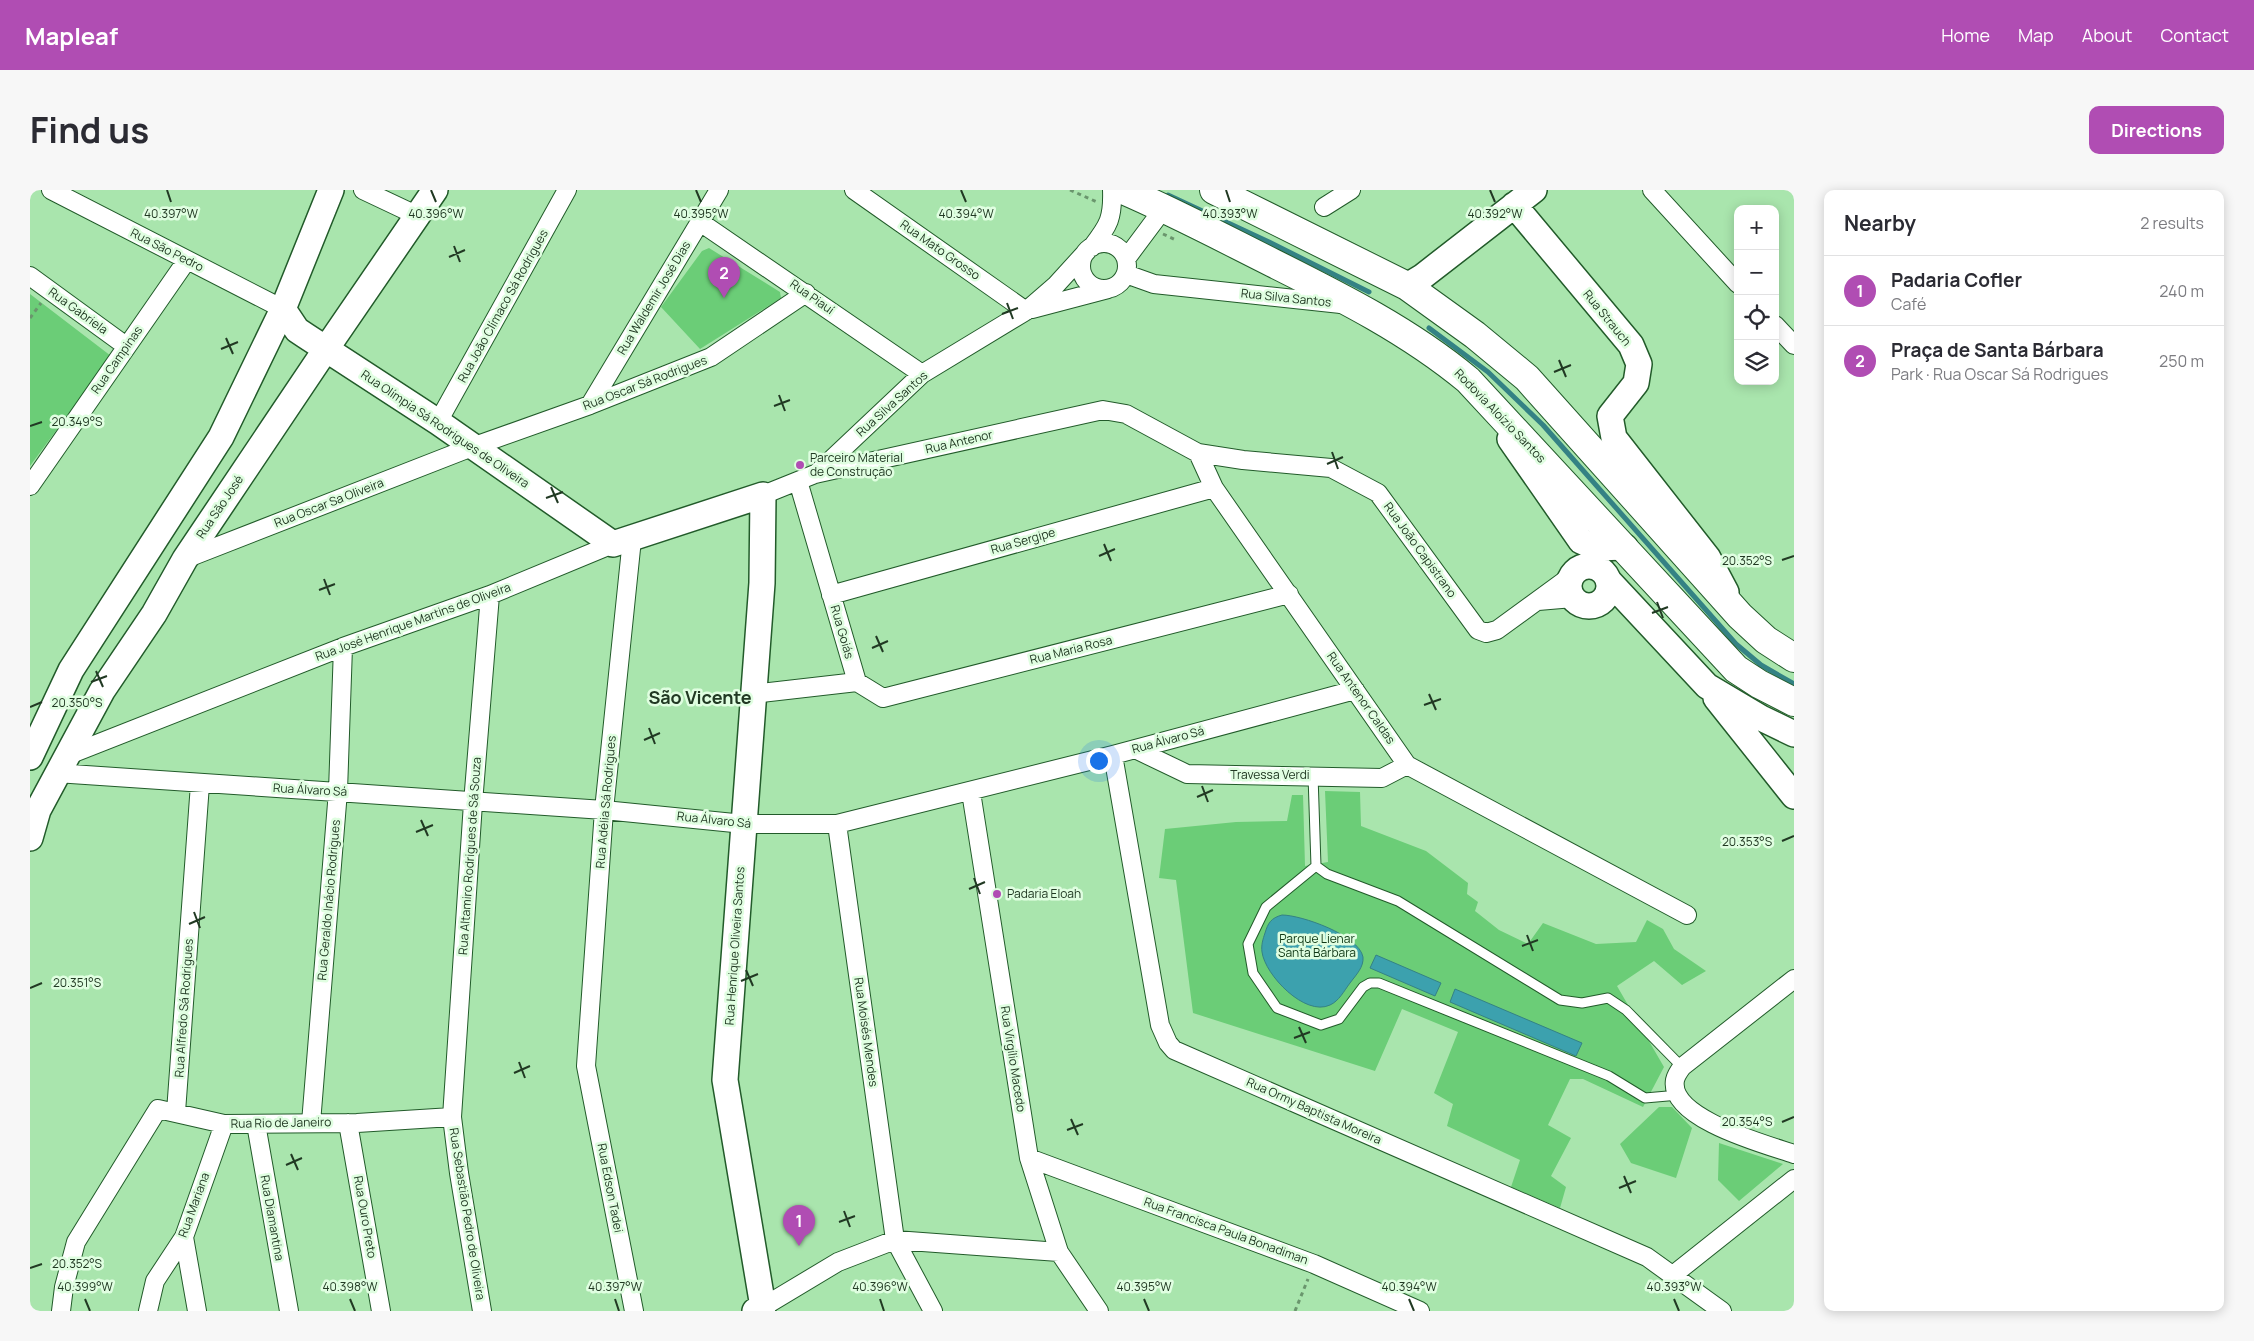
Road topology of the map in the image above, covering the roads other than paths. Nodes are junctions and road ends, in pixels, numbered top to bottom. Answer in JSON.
{"nodes":[{"id":1,"x":51,"y":190,"type":"edge"},
{"id":2,"x":331,"y":190,"type":"edge"},
{"id":3,"x":363,"y":190,"type":"edge"},
{"id":4,"x":435,"y":190,"type":"edge"},
{"id":5,"x":567,"y":190,"type":"edge"},
{"id":6,"x":719,"y":190,"type":"edge"},
{"id":7,"x":854,"y":190,"type":"edge"},
{"id":8,"x":1112,"y":190,"type":"edge"},
{"id":9,"x":1214,"y":190,"type":"edge"},
{"id":10,"x":1352,"y":190,"type":"edge"},
{"id":11,"x":1534,"y":190,"type":"edge"},
{"id":12,"x":1652,"y":190,"type":"edge"},
{"id":13,"x":1118,"y":200,"type":"edge"},
{"id":14,"x":1514,"y":205,"type":"junction"},
{"id":15,"x":1324,"y":207,"type":"dead end"},
{"id":16,"x":418,"y":216,"type":"junction"},
{"id":17,"x":1156,"y":218,"type":"junction"},
{"id":18,"x":700,"y":222,"type":"junction"},
{"id":19,"x":1090,"y":249,"type":"junction"},
{"id":20,"x":187,"y":260,"type":"junction"},
{"id":21,"x":1126,"y":267,"type":"junction"},
{"id":22,"x":30,"y":276,"type":"edge"},
{"id":23,"x":1734,"y":280,"type":"edge"},
{"id":24,"x":1407,"y":286,"type":"junction"},
{"id":25,"x":1109,"y":288,"type":"junction"},
{"id":26,"x":806,"y":293,"type":"junction"},
{"id":27,"x":1359,"y":306,"type":"junction"},
{"id":28,"x":282,"y":309,"type":"junction"},
{"id":29,"x":1026,"y":311,"type":"junction"},
{"id":30,"x":1779,"y":329,"type":"edge"},
{"id":31,"x":1412,"y":339,"type":"junction"},
{"id":32,"x":1794,"y":345,"type":"edge"},
{"id":33,"x":126,"y":346,"type":"junction"},
{"id":34,"x":326,"y":349,"type":"junction"},
{"id":35,"x":922,"y":374,"type":"junction"},
{"id":36,"x":1468,"y":380,"type":"junction"},
{"id":37,"x":590,"y":405,"type":"junction"},
{"id":38,"x":438,"y":422,"type":"junction"},
{"id":39,"x":472,"y":447,"type":"junction"},
{"id":40,"x":1198,"y":453,"type":"junction"},
{"id":41,"x":815,"y":474,"type":"junction"},
{"id":42,"x":798,"y":481,"type":"junction"},
{"id":43,"x":30,"y":486,"type":"edge"},
{"id":44,"x":1214,"y":488,"type":"junction"},
{"id":45,"x":1653,"y":491,"type":"junction"},
{"id":46,"x":763,"y":495,"type":"junction"},
{"id":47,"x":1639,"y":532,"type":"junction"},
{"id":48,"x":623,"y":541,"type":"junction"},
{"id":49,"x":1581,"y":541,"type":"junction"},
{"id":50,"x":185,"y":559,"type":"junction"},
{"id":51,"x":1607,"y":577,"type":"junction"},
{"id":52,"x":1573,"y":582,"type":"junction"},
{"id":53,"x":1288,"y":594,"type":"junction"},
{"id":54,"x":490,"y":595,"type":"junction"},
{"id":55,"x":831,"y":595,"type":"junction"},
{"id":56,"x":1598,"y":604,"type":"junction"},
{"id":57,"x":1630,"y":605,"type":"junction"},
{"id":58,"x":1740,"y":616,"type":"junction"},
{"id":59,"x":343,"y":647,"type":"junction"},
{"id":60,"x":1794,"y":658,"type":"edge"},
{"id":61,"x":857,"y":682,"type":"junction"},
{"id":62,"x":1707,"y":686,"type":"junction"},
{"id":63,"x":1355,"y":690,"type":"junction"},
{"id":64,"x":752,"y":694,"type":"junction"},
{"id":65,"x":1794,"y":702,"type":"edge"},
{"id":66,"x":1794,"y":734,"type":"edge"},
{"id":67,"x":1135,"y":749,"type":"junction"},
{"id":68,"x":1113,"y":755,"type":"junction"},
{"id":69,"x":30,"y":757,"type":"edge"},
{"id":70,"x":61,"y":764,"type":"junction"},
{"id":71,"x":1407,"y":765,"type":"junction"},
{"id":72,"x":1313,"y":775,"type":"junction"},
{"id":73,"x":200,"y":784,"type":"junction"},
{"id":74,"x":338,"y":791,"type":"junction"},
{"id":75,"x":971,"y":792,"type":"junction"},
{"id":76,"x":1794,"y":796,"type":"edge"},
{"id":77,"x":473,"y":803,"type":"junction"},
{"id":78,"x":604,"y":810,"type":"junction"},
{"id":79,"x":744,"y":824,"type":"junction"},
{"id":80,"x":837,"y":824,"type":"junction"},
{"id":81,"x":30,"y":838,"type":"edge"},
{"id":82,"x":1316,"y":866,"type":"junction"},
{"id":83,"x":1687,"y":915,"type":"dead end"},
{"id":84,"x":1794,"y":979,"type":"edge"},
{"id":85,"x":586,"y":1066,"type":"joint"},
{"id":86,"x":1682,"y":1067,"type":"junction"},
{"id":87,"x":1677,"y":1090,"type":"junction"},
{"id":88,"x":176,"y":1112,"type":"junction"},
{"id":89,"x":452,"y":1116,"type":"junction"},
{"id":90,"x":310,"y":1123,"type":"junction"},
{"id":91,"x":348,"y":1123,"type":"junction"},
{"id":92,"x":224,"y":1124,"type":"junction"},
{"id":93,"x":256,"y":1124,"type":"junction"},
{"id":94,"x":1794,"y":1154,"type":"edge"},
{"id":95,"x":1029,"y":1158,"type":"junction"},
{"id":96,"x":1794,"y":1179,"type":"edge"},
{"id":97,"x":184,"y":1237,"type":"junction"},
{"id":98,"x":895,"y":1240,"type":"junction"},
{"id":99,"x":1059,"y":1252,"type":"junction"},
{"id":100,"x":1673,"y":1275,"type":"junction"},
{"id":101,"x":761,"y":1310,"type":"edge"},
{"id":102,"x":61,"y":1311,"type":"edge"},
{"id":103,"x":148,"y":1311,"type":"edge"},
{"id":104,"x":197,"y":1311,"type":"edge"},
{"id":105,"x":289,"y":1311,"type":"edge"},
{"id":106,"x":381,"y":1311,"type":"edge"},
{"id":107,"x":482,"y":1311,"type":"edge"},
{"id":108,"x":634,"y":1311,"type":"edge"},
{"id":109,"x":933,"y":1311,"type":"edge"},
{"id":110,"x":1099,"y":1311,"type":"edge"},
{"id":111,"x":1420,"y":1311,"type":"edge"},
{"id":112,"x":1722,"y":1311,"type":"edge"}],
"edges":[{"from":1,"to":20,"type":"street","name":"Rua São Pedro"},
{"from":2,"to":28,"type":"street"},
{"from":3,"to":16,"type":"street"},
{"from":4,"to":16,"type":"street","name":"Rua São José"},
{"from":5,"to":38,"type":"street","name":"Rua João Clímaco Sá Rodrigues"},
{"from":6,"to":18,"type":"street","name":"Rua Waldemir José Dias"},
{"from":7,"to":29,"type":"street","name":"Rua Mato Grosso"},
{"from":8,"to":13,"type":"street","name":"Rua Silva Santos"},
{"from":9,"to":24,"type":"main road","name":"Rodovia Aloízio Santos"},
{"from":10,"to":15,"type":"street"},
{"from":11,"to":14,"type":"street"},
{"from":12,"to":23,"type":"street"},
{"from":13,"to":17,"type":"main road","name":"Rodovia Aloízio Santos"},
{"from":13,"to":19,"type":"street","name":"Rua Silva Santos"},
{"from":14,"to":24,"type":"street"},
{"from":14,"to":45,"type":"street","name":"Rua Strauch"},
{"from":16,"to":34,"type":"street","name":"Rua São José"},
{"from":17,"to":21,"type":"street"},
{"from":17,"to":27,"type":"main road","name":"Rodovia Aloízio Santos"},
{"from":18,"to":26,"type":"street","name":"Rua Piauí"},
{"from":18,"to":37,"type":"street","name":"Rua Waldemir José Dias"},
{"from":19,"to":21,"type":"street"},
{"from":19,"to":25,"type":"street"},
{"from":19,"to":29,"type":"street","name":"Rua Silva Santos"},
{"from":20,"to":28,"type":"street","name":"Rua São Pedro"},
{"from":20,"to":33,"type":"street","name":"Rua Campinas"},
{"from":21,"to":25,"type":"street"},
{"from":21,"to":27,"type":"street","name":"Rua Silva Santos"},
{"from":22,"to":33,"type":"street","name":"Rua Gabriela"},
{"from":24,"to":27,"type":"main road"},
{"from":24,"to":31,"type":"main road"},
{"from":24,"to":47,"type":"main road","name":"Rodovia Aloízio Santos"},
{"from":25,"to":29,"type":"street","name":"Rua Silva Santos"},
{"from":26,"to":35,"type":"street","name":"Rua Piauí"},
{"from":26,"to":37,"type":"street","name":"Rua Oscar Sá Rodrigues"},
{"from":27,"to":31,"type":"main road","name":"Rodovia Aloízio Santos"},
{"from":28,"to":34,"type":"street","name":"Rua Olímpia Sá Rodrigues de Oliveira"},
{"from":28,"to":69,"type":"street"},
{"from":29,"to":35,"type":"street","name":"Rua Silva Santos"},
{"from":30,"to":32,"type":"street"},
{"from":31,"to":36,"type":"main road","name":"Rodovia Aloízio Santos"},
{"from":33,"to":43,"type":"street","name":"Rua Campinas"},
{"from":34,"to":38,"type":"street","name":"Rua Olímpia Sá Rodrigues de Oliveira"},
{"from":34,"to":50,"type":"street","name":"Rua São José"},
{"from":35,"to":41,"type":"street","name":"Rua Silva Santos"},
{"from":36,"to":47,"type":"main road","name":"Rodovia Aloízio Santos"},
{"from":36,"to":49,"type":"street"},
{"from":37,"to":39,"type":"street","name":"Rua Oscar Sá Rodrigues"},
{"from":38,"to":39,"type":"street","name":"Rua Olímpia Sá Rodrigues de Oliveira"},
{"from":39,"to":48,"type":"street","name":"Rua Olímpia Sá Rodrigues de Oliveira"},
{"from":39,"to":50,"type":"street","name":"Rua Oscar Sa Oliveira"},
{"from":40,"to":41,"type":"street","name":"Rua Antenor"},
{"from":40,"to":44,"type":"street","name":"Rua Antenor Caldas"},
{"from":40,"to":52,"type":"street","name":"Rua João Capistrano"},
{"from":41,"to":42,"type":"street"},
{"from":42,"to":46,"type":"street"},
{"from":42,"to":55,"type":"street","name":"Rua Goiás"},
{"from":44,"to":53,"type":"street","name":"Rua Antenor Caldas"},
{"from":44,"to":55,"type":"street","name":"Rua Sergipe"},
{"from":45,"to":47,"type":"street"},
{"from":45,"to":58,"type":"street","name":"Rua Strauch"},
{"from":46,"to":48,"type":"street","name":"Rua José Henrique Martins de Oliveira"},
{"from":46,"to":64,"type":"street","name":"Rua Henrique Oliveira Santos"},
{"from":47,"to":49,"type":"street"},
{"from":47,"to":51,"type":"street"},
{"from":47,"to":58,"type":"main road","name":"Rodovia Aloízio Santos"},
{"from":47,"to":65,"type":"main road","name":"Rodovia Aloízio Santos"},
{"from":48,"to":54,"type":"street","name":"Rua José Henrique Martins de Oliveira"},
{"from":48,"to":78,"type":"street","name":"Rua Adélia Sá Rodrigues"},
{"from":49,"to":52,"type":"street"},
{"from":50,"to":70,"type":"street","name":"Rua São José"},
{"from":51,"to":52,"type":"street"},
{"from":51,"to":56,"type":"street"},
{"from":51,"to":57,"type":"street"},
{"from":52,"to":56,"type":"street"},
{"from":53,"to":61,"type":"street","name":"Rua Maria Rosa"},
{"from":53,"to":63,"type":"street","name":"Rua Antenor Caldas"},
{"from":54,"to":59,"type":"street","name":"Rua José Henrique Martins de Oliveira"},
{"from":54,"to":77,"type":"street","name":"Rua Altamiro Rodrigues de Sá Souza"},
{"from":55,"to":61,"type":"street","name":"Rua Goiás"},
{"from":56,"to":57,"type":"street"},
{"from":57,"to":62,"type":"street"},
{"from":58,"to":60,"type":"main road","name":"Rodovia Aloízio Santos"},
{"from":59,"to":70,"type":"street","name":"Rua José Henrique Martins de Oliveira"},
{"from":59,"to":74,"type":"street","name":"Rua Geraldo Inácio Rodrigues"},
{"from":61,"to":64,"type":"street"},
{"from":62,"to":66,"type":"street"},
{"from":62,"to":76,"type":"street"},
{"from":63,"to":67,"type":"street","name":"Rua Álvaro Sá"},
{"from":63,"to":71,"type":"street","name":"Rua Antenor Caldas"},
{"from":64,"to":79,"type":"street","name":"Rua Henrique Oliveira Santos"},
{"from":67,"to":68,"type":"street","name":"Rua Álvaro Sá"},
{"from":67,"to":72,"type":"street","name":"Travessa Verdi"},
{"from":68,"to":75,"type":"street","name":"Rua Álvaro Sá"},
{"from":68,"to":100,"type":"street","name":"Rua Ormy Baptista Moreira"},
{"from":70,"to":73,"type":"street","name":"Rua Álvaro Sá"},
{"from":70,"to":81,"type":"street","name":"Rua São José"},
{"from":71,"to":72,"type":"street","name":"Travessa Verdi"},
{"from":71,"to":83,"type":"street","name":"Rua Antenor Caldas"},
{"from":72,"to":82,"type":"lane"},
{"from":73,"to":74,"type":"street","name":"Rua Álvaro Sá"},
{"from":73,"to":88,"type":"street","name":"Rua Alfredo Sá Rodrigues"},
{"from":74,"to":77,"type":"street","name":"Rua Álvaro Sá"},
{"from":74,"to":90,"type":"street","name":"Rua Geraldo Inácio Rodrigues"},
{"from":75,"to":80,"type":"street","name":"Rua Álvaro Sá"},
{"from":75,"to":95,"type":"street","name":"Rua Virgílio Macedo"},
{"from":77,"to":78,"type":"street","name":"Rua Álvaro Sá"},
{"from":77,"to":89,"type":"street","name":"Rua Altamiro Rodrigues de Sá Souza"},
{"from":78,"to":79,"type":"street","name":"Rua Álvaro Sá"},
{"from":78,"to":85,"type":"street","name":"Rua Adélia Sá Rodrigues"},
{"from":79,"to":80,"type":"street","name":"Rua Álvaro Sá"},
{"from":79,"to":101,"type":"street","name":"Rua Henrique Oliveira Santos"},
{"from":80,"to":98,"type":"street","name":"Rua Moisés Mendes"},
{"from":82,"to":86,"type":"lane"},
{"from":82,"to":87,"type":"lane"},
{"from":84,"to":86,"type":"street"},
{"from":85,"to":108,"type":"street","name":"Rua Edson Tadei"},
{"from":86,"to":87,"type":"street"},
{"from":87,"to":94,"type":"street"},
{"from":88,"to":92,"type":"street","name":"Rua Rio de Janeiro"},
{"from":88,"to":102,"type":"street","name":"Rua Rio de Janeiro"},
{"from":89,"to":91,"type":"street","name":"Rua Rio de Janeiro"},
{"from":89,"to":107,"type":"street","name":"Rua Sebastião Pedro de Oliveira"},
{"from":90,"to":91,"type":"street","name":"Rua Rio de Janeiro"},
{"from":90,"to":93,"type":"street","name":"Rua Rio de Janeiro"},
{"from":91,"to":106,"type":"street","name":"Rua Ouro Preto"},
{"from":92,"to":93,"type":"street","name":"Rua Rio de Janeiro"},
{"from":92,"to":97,"type":"street","name":"Rua Mariana"},
{"from":93,"to":105,"type":"street","name":"Rua Diamantina"},
{"from":95,"to":99,"type":"street","name":"Rua Virgílio Macedo"},
{"from":95,"to":111,"type":"street","name":"Rua Francisca Paula Bonadiman"},
{"from":96,"to":100,"type":"street"},
{"from":97,"to":103,"type":"street","name":"Rua Mariana"},
{"from":97,"to":104,"type":"street"},
{"from":98,"to":99,"type":"street"},
{"from":98,"to":101,"type":"street"},
{"from":98,"to":109,"type":"street"},
{"from":99,"to":110,"type":"street","name":"Rua Virgílio Macedo"},
{"from":100,"to":112,"type":"street","name":"Rua Ormy Baptista Moreira"}]}
